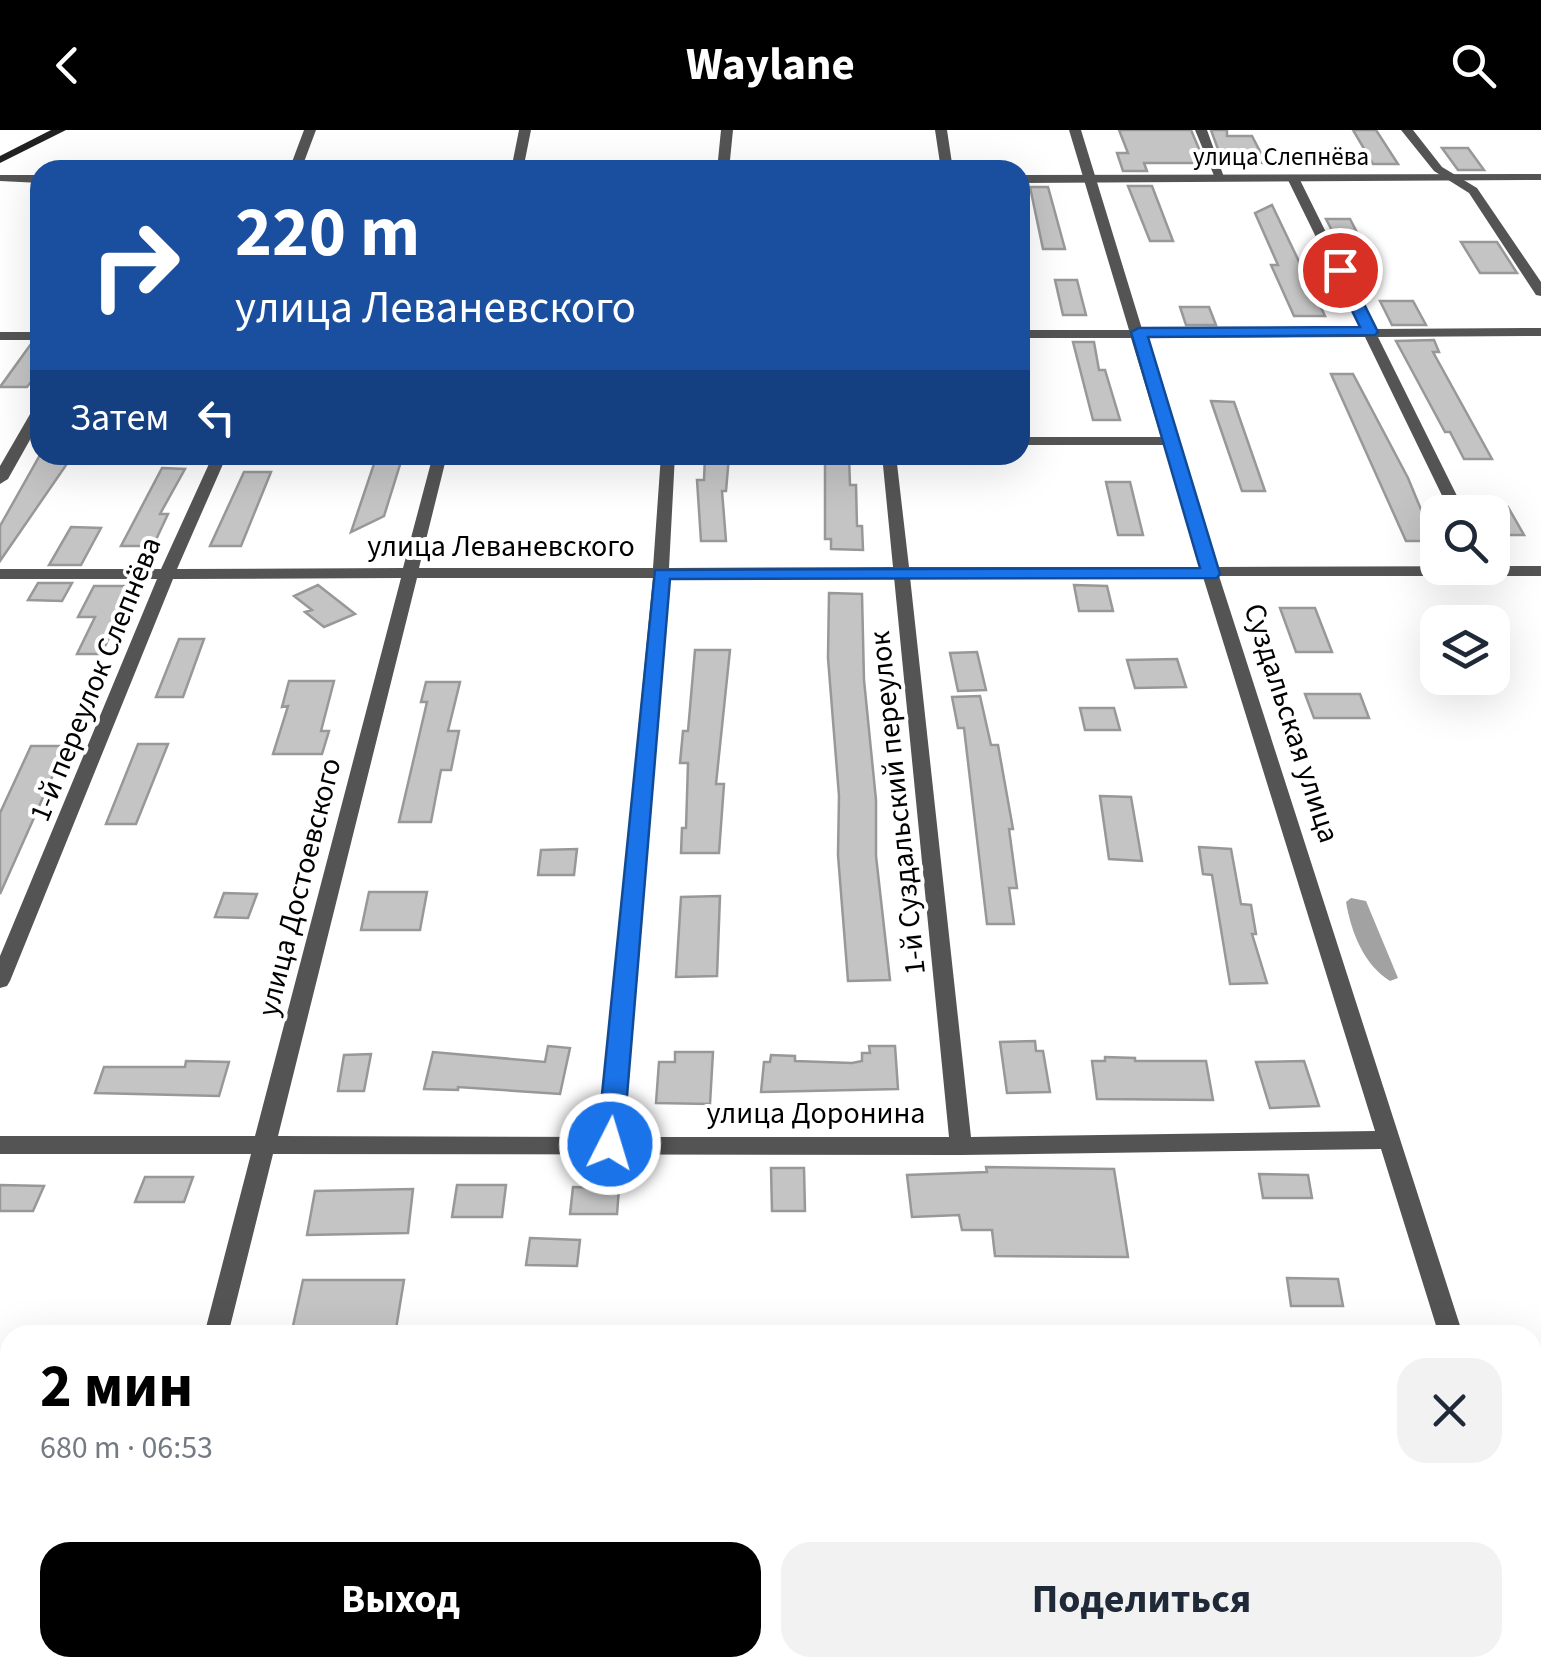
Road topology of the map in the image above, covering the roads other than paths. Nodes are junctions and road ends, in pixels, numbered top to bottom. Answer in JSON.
{"nodes":[{"id":1,"x":60,"y":130,"type":"edge"},
{"id":2,"x":310,"y":130,"type":"edge"},
{"id":3,"x":525,"y":130,"type":"edge"},
{"id":4,"x":727,"y":130,"type":"edge"},
{"id":5,"x":941,"y":130,"type":"edge"},
{"id":6,"x":1076,"y":130,"type":"edge"},
{"id":7,"x":1201,"y":130,"type":"edge"},
{"id":8,"x":1407,"y":130,"type":"edge"},
{"id":9,"x":0,"y":160,"type":"edge"},
{"id":10,"x":299,"y":160,"type":"edge"},
{"id":11,"x":519,"y":160,"type":"edge"},
{"id":12,"x":724,"y":160,"type":"edge"},
{"id":13,"x":946,"y":160,"type":"edge"},
{"id":14,"x":1541,"y":177,"type":"edge"},
{"id":15,"x":0,"y":178,"type":"edge"},
{"id":16,"x":1220,"y":178,"type":"junction"},
{"id":17,"x":1294,"y":178,"type":"junction"},
{"id":18,"x":30,"y":179,"type":"edge"},
{"id":19,"x":1030,"y":179,"type":"edge"},
{"id":20,"x":1092,"y":179,"type":"junction"},
{"id":21,"x":1454,"y":179,"type":"junction"},
{"id":22,"x":1541,"y":292,"type":"edge"},
{"id":23,"x":1139,"y":332,"type":"junction"},
{"id":24,"x":1370,"y":332,"type":"junction"},
{"id":25,"x":1541,"y":332,"type":"edge"},
{"id":26,"x":1030,"y":334,"type":"edge"},
{"id":27,"x":0,"y":336,"type":"edge"},
{"id":28,"x":30,"y":336,"type":"edge"},
{"id":29,"x":30,"y":426,"type":"edge"},
{"id":30,"x":1030,"y":441,"type":"edge"},
{"id":31,"x":1172,"y":441,"type":"junction"},
{"id":32,"x":216,"y":465,"type":"edge"},
{"id":33,"x":437,"y":465,"type":"edge"},
{"id":34,"x":667,"y":465,"type":"edge"},
{"id":35,"x":891,"y":465,"type":"edge"},
{"id":36,"x":0,"y":479,"type":"edge"},
{"id":37,"x":1450,"y":495,"type":"edge"},
{"id":38,"x":1420,"y":570,"type":"edge"},
{"id":39,"x":1510,"y":570,"type":"edge"},
{"id":40,"x":1541,"y":571,"type":"edge"},
{"id":41,"x":167,"y":573,"type":"junction"},
{"id":42,"x":410,"y":573,"type":"junction"},
{"id":43,"x":904,"y":573,"type":"junction"},
{"id":44,"x":0,"y":574,"type":"edge"},
{"id":45,"x":661,"y":574,"type":"junction"},
{"id":46,"x":1210,"y":574,"type":"junction"},
{"id":47,"x":0,"y":981,"type":"edge"},
{"id":48,"x":1392,"y":1140,"type":"junction"},
{"id":49,"x":264,"y":1143,"type":"junction"},
{"id":50,"x":610,"y":1144,"type":"junction"},
{"id":51,"x":0,"y":1146,"type":"edge"},
{"id":52,"x":962,"y":1146,"type":"junction"},
{"id":53,"x":218,"y":1325,"type":"edge"},
{"id":54,"x":1447,"y":1325,"type":"edge"}],
"edges":[{"from":1,"to":9,"type":"main road"},
{"from":2,"to":10,"type":"street"},
{"from":3,"to":11,"type":"street"},
{"from":4,"to":12,"type":"street"},
{"from":5,"to":13,"type":"street"},
{"from":6,"to":20,"type":"street","name":"Суздальская улица"},
{"from":7,"to":16,"type":"street"},
{"from":8,"to":21,"type":"street"},
{"from":14,"to":21,"type":"street","name":"улица Слепнёва"},
{"from":15,"to":18,"type":"street"},
{"from":16,"to":17,"type":"street","name":"улица Слепнёва"},
{"from":16,"to":20,"type":"street","name":"улица Слепнёва"},
{"from":17,"to":21,"type":"street","name":"улица Слепнёва"},
{"from":17,"to":24,"type":"street"},
{"from":19,"to":20,"type":"street","name":"улица Слепнёва"},
{"from":20,"to":23,"type":"street","name":"Суздальская улица"},
{"from":21,"to":22,"type":"street"},
{"from":23,"to":24,"type":"street"},
{"from":23,"to":26,"type":"street"},
{"from":23,"to":31,"type":"street","name":"Суздальская улица"},
{"from":24,"to":25,"type":"street"},
{"from":24,"to":37,"type":"street"},
{"from":27,"to":28,"type":"street"},
{"from":29,"to":36,"type":"street"},
{"from":30,"to":31,"type":"street"},
{"from":31,"to":46,"type":"street","name":"Суздальская улица"},
{"from":32,"to":41,"type":"street","name":"1-й переулок Слепнёва"},
{"from":33,"to":42,"type":"street","name":"улица Достоевского"},
{"from":34,"to":45,"type":"street"},
{"from":35,"to":43,"type":"street","name":"1-й Суздальский переулок"},
{"from":38,"to":46,"type":"street","name":"улица Леваневского"},
{"from":39,"to":40,"type":"street","name":"улица Леваневского"},
{"from":41,"to":42,"type":"street","name":"улица Леваневского"},
{"from":41,"to":44,"type":"street","name":"улица Леваневского"},
{"from":41,"to":47,"type":"street","name":"1-й переулок Слепнёва"},
{"from":42,"to":45,"type":"street","name":"улица Леваневского"},
{"from":42,"to":49,"type":"street","name":"улица Достоевского"},
{"from":43,"to":45,"type":"street","name":"улица Леваневского"},
{"from":43,"to":46,"type":"street","name":"улица Леваневского"},
{"from":43,"to":52,"type":"street","name":"1-й Суздальский переулок"},
{"from":45,"to":50,"type":"street"},
{"from":46,"to":48,"type":"street","name":"Суздальская улица"},
{"from":48,"to":52,"type":"street","name":"улица Доронина"},
{"from":48,"to":54,"type":"street","name":"Суздальская улица"},
{"from":49,"to":50,"type":"street","name":"улица Доронина"},
{"from":49,"to":51,"type":"street","name":"улица Доронина"},
{"from":49,"to":53,"type":"street","name":"улица Достоевского"},
{"from":50,"to":52,"type":"street","name":"улица Доронина"}]}
